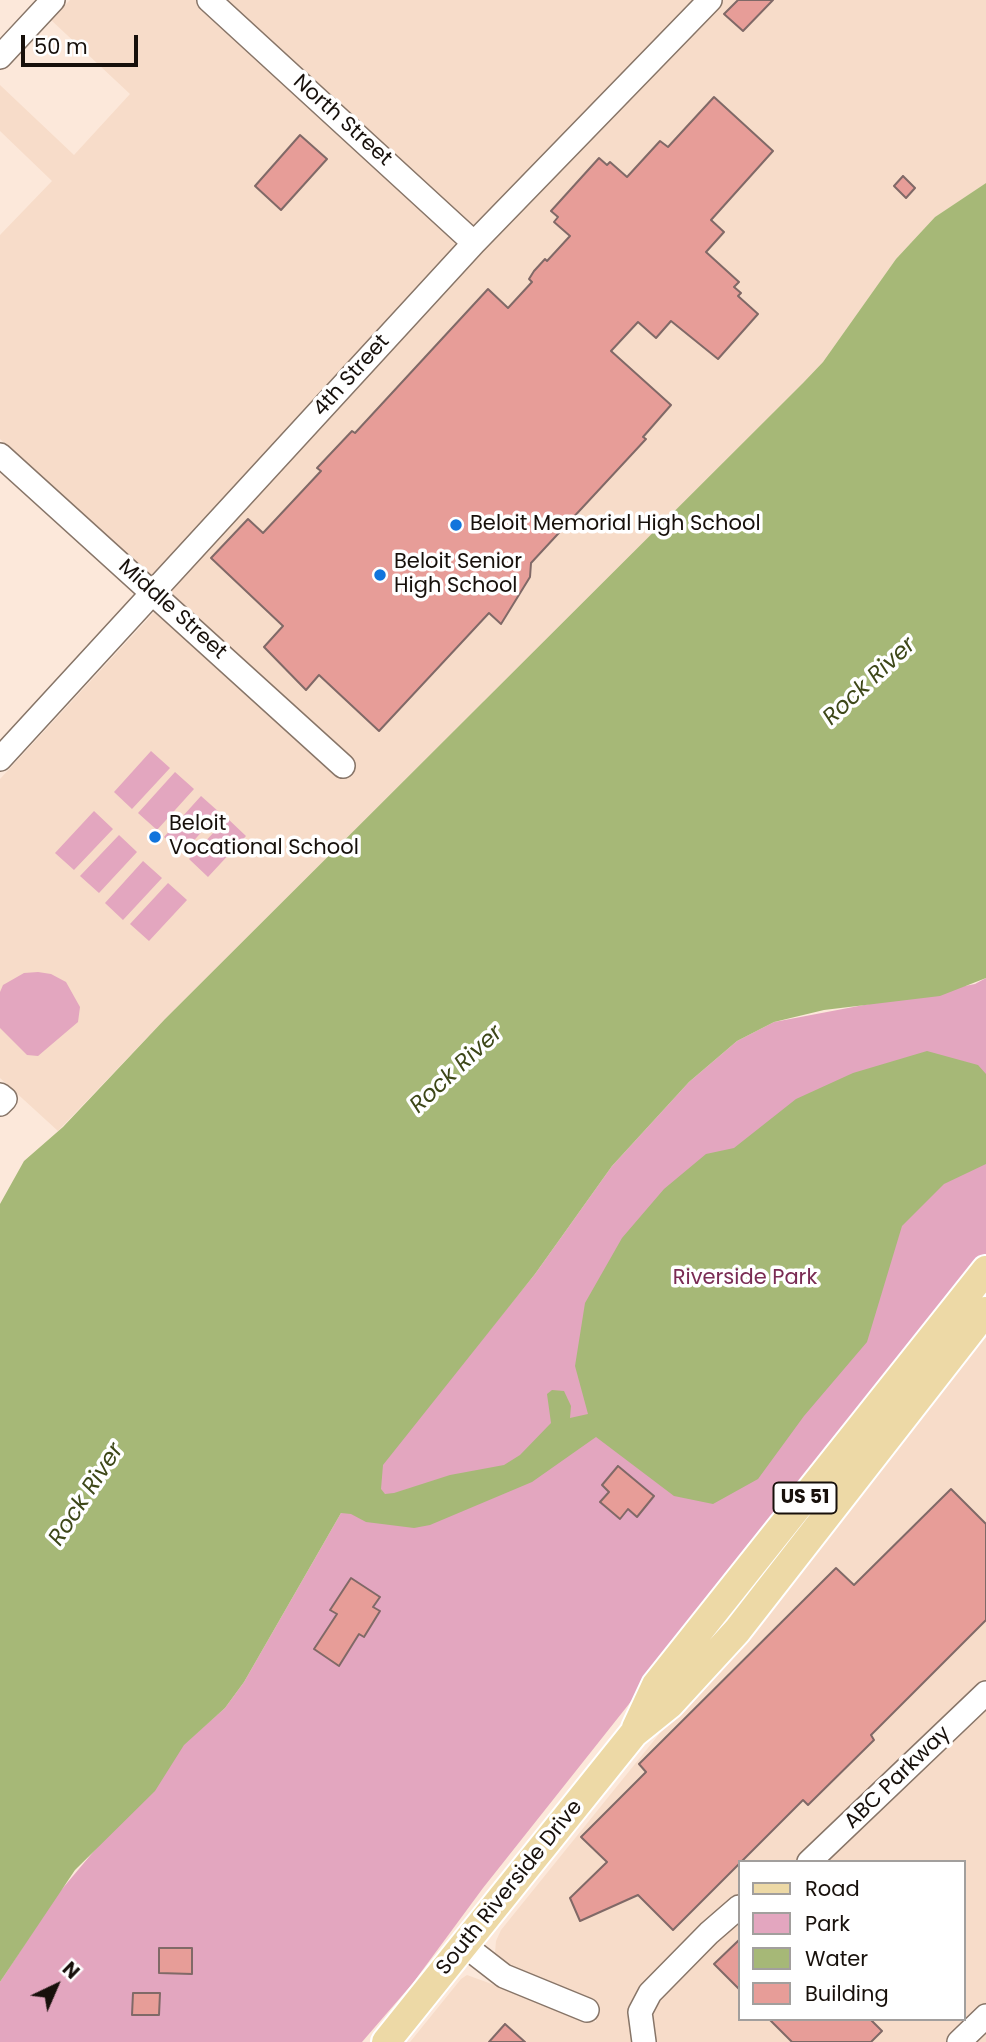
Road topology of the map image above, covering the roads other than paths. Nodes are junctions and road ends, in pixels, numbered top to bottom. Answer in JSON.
{"nodes":[{"id":1,"x":52,"y":0,"type":"edge"},
{"id":2,"x":209,"y":0,"type":"edge"},
{"id":3,"x":710,"y":0,"type":"edge"},
{"id":4,"x":0,"y":57,"type":"edge"},
{"id":5,"x":474,"y":243,"type":"junction"},
{"id":6,"x":0,"y":455,"type":"edge"},
{"id":7,"x":154,"y":593,"type":"junction"},
{"id":8,"x":0,"y":759,"type":"edge"},
{"id":9,"x":343,"y":766,"type":"dead end"},
{"id":10,"x":986,"y":1270,"type":"edge"},
{"id":11,"x":986,"y":1311,"type":"edge"},
{"id":12,"x":986,"y":1693,"type":"edge"},
{"id":13,"x":634,"y":1734,"type":"junction"},
{"id":14,"x":812,"y":1860,"type":"edge"},
{"id":15,"x":738,"y":1908,"type":"edge"},
{"id":16,"x":464,"y":1945,"type":"junction"},
{"id":17,"x":587,"y":2010,"type":"dead end"},
{"id":18,"x":986,"y":2016,"type":"edge"},
{"id":19,"x":386,"y":2042,"type":"edge"},
{"id":20,"x":644,"y":2042,"type":"edge"},
{"id":21,"x":959,"y":2042,"type":"edge"}],
"edges":[{"from":1,"to":4,"type":"street"},
{"from":2,"to":5,"type":"street","name":"North Street"},
{"from":3,"to":5,"type":"street","name":"4th Street"},
{"from":5,"to":7,"type":"street","name":"4th Street"},
{"from":6,"to":7,"type":"street","name":"Middle Street"},
{"from":7,"to":8,"type":"street","name":"4th Street"},
{"from":7,"to":9,"type":"street","name":"Middle Street"},
{"from":10,"to":13,"type":"main road","name":"South Riverside Drive","number":"US 51"},
{"from":11,"to":13,"type":"main road","name":"South Riverside Drive","number":"US 51"},
{"from":12,"to":14,"type":"street","name":"ABC Parkway"},
{"from":13,"to":16,"type":"main road","name":"South Riverside Drive","number":"US 51"},
{"from":15,"to":20,"type":"street"},
{"from":16,"to":17,"type":"street"},
{"from":16,"to":19,"type":"main road","name":"South Riverside Drive","number":"US 51"},
{"from":18,"to":21,"type":"street"}]}
